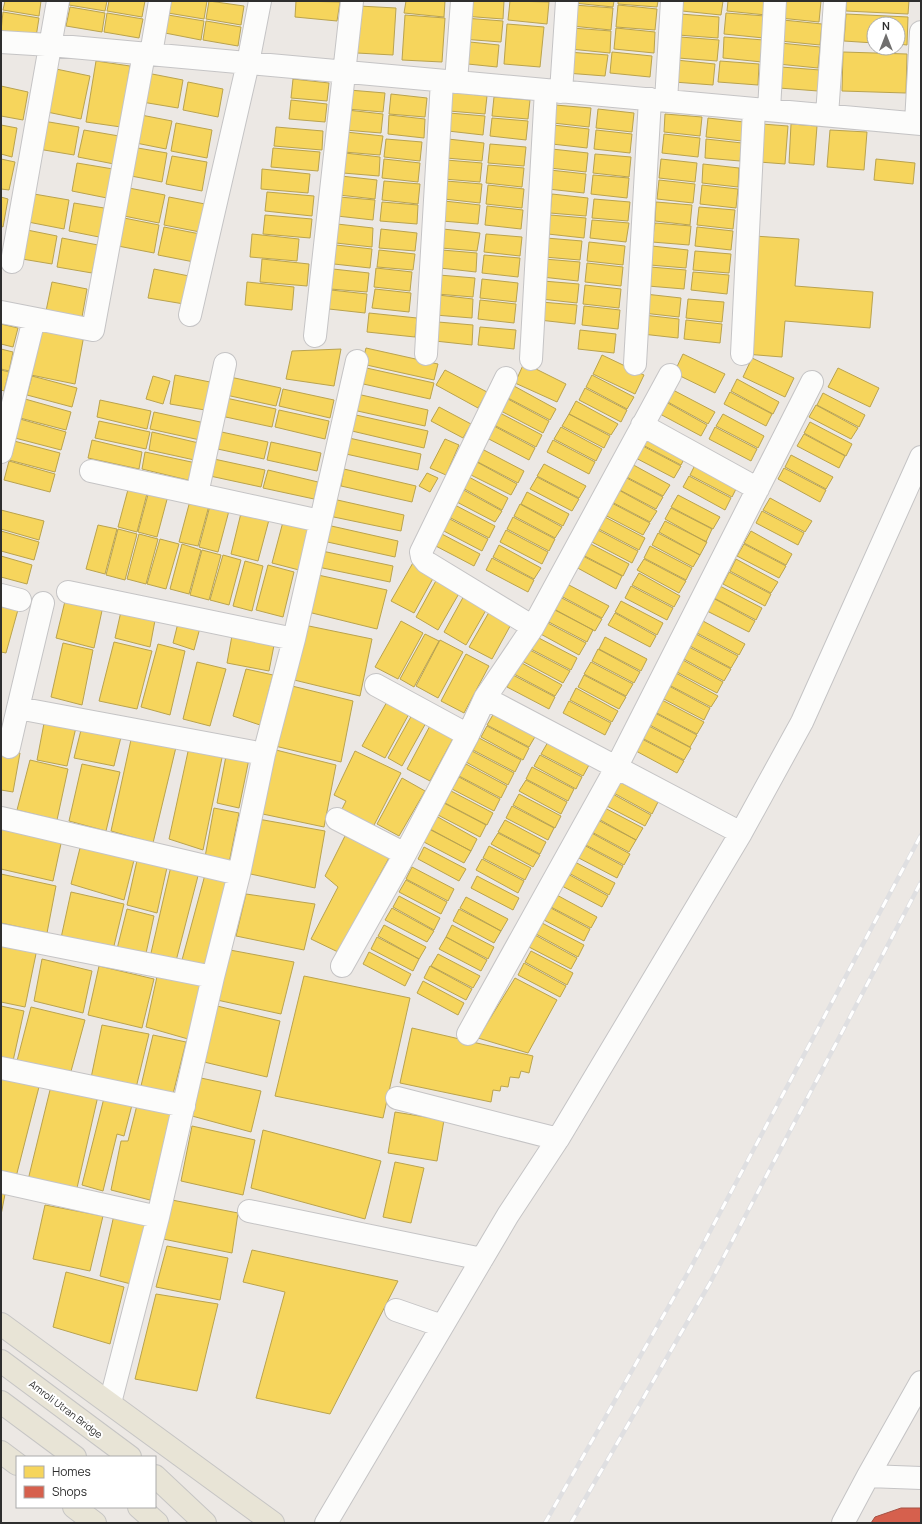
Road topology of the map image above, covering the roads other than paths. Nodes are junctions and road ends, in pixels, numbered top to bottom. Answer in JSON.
{"nodes":[{"id":1,"x":58,"y":1,"type":"edge"},
{"id":2,"x":160,"y":1,"type":"edge"},
{"id":3,"x":260,"y":1,"type":"edge"},
{"id":4,"x":352,"y":1,"type":"edge"},
{"id":5,"x":462,"y":1,"type":"edge"},
{"id":6,"x":567,"y":1,"type":"edge"},
{"id":7,"x":672,"y":1,"type":"edge"},
{"id":8,"x":775,"y":1,"type":"edge"},
{"id":9,"x":835,"y":1,"type":"edge"},
{"id":10,"x":921,"y":32,"type":"edge"},
{"id":11,"x":1,"y":42,"type":"edge"},
{"id":12,"x":50,"y":45,"type":"junction"},
{"id":13,"x":148,"y":54,"type":"junction"},
{"id":14,"x":248,"y":63,"type":"junction"},
{"id":15,"x":345,"y":72,"type":"junction"},
{"id":16,"x":449,"y":82,"type":"junction"},
{"id":17,"x":554,"y":91,"type":"junction"},
{"id":18,"x":658,"y":100,"type":"junction"},
{"id":19,"x":761,"y":109,"type":"junction"},
{"id":20,"x":827,"y":115,"type":"junction"},
{"id":21,"x":919,"y":124,"type":"edge"},
{"id":22,"x":12,"y":262,"type":"dead end"},
{"id":23,"x":1,"y":312,"type":"edge"},
{"id":24,"x":190,"y":315,"type":"dead end"},
{"id":25,"x":34,"y":319,"type":"junction"},
{"id":26,"x":315,"y":336,"type":"dead end"},
{"id":27,"x":426,"y":354,"type":"dead end"},
{"id":28,"x":742,"y":354,"type":"dead end"},
{"id":29,"x":531,"y":359,"type":"dead end"},
{"id":30,"x":356,"y":361,"type":"dead end"},
{"id":31,"x":225,"y":364,"type":"dead end"},
{"id":32,"x":635,"y":364,"type":"dead end"},
{"id":33,"x":670,"y":375,"type":"dead end"},
{"id":34,"x":506,"y":378,"type":"dead end"},
{"id":35,"x":812,"y":382,"type":"dead end"},
{"id":36,"x":642,"y":425,"type":"junction"},
{"id":37,"x":1,"y":452,"type":"edge"},
{"id":38,"x":921,"y":457,"type":"edge"},
{"id":39,"x":91,"y":471,"type":"dead end"},
{"id":40,"x":758,"y":489,"type":"junction"},
{"id":41,"x":197,"y":494,"type":"junction"},
{"id":42,"x":320,"y":521,"type":"junction"},
{"id":43,"x":68,"y":592,"type":"dead end"},
{"id":44,"x":42,"y":603,"type":"dead end"},
{"id":45,"x":533,"y":627,"type":"junction"},
{"id":46,"x":294,"y":639,"type":"junction"},
{"id":47,"x":376,"y":685,"type":"dead end"},
{"id":48,"x":485,"y":698,"type":"junction"},
{"id":49,"x":18,"y":708,"type":"junction"},
{"id":50,"x":468,"y":734,"type":"junction"},
{"id":51,"x":8,"y":747,"type":"dead end"},
{"id":52,"x":264,"y":754,"type":"junction"},
{"id":53,"x":616,"y":768,"type":"junction"},
{"id":54,"x":1,"y":818,"type":"edge"},
{"id":55,"x":337,"y":819,"type":"dead end"},
{"id":56,"x":741,"y":833,"type":"junction"},
{"id":57,"x":405,"y":854,"type":"junction"},
{"id":58,"x":239,"y":874,"type":"junction"},
{"id":59,"x":1,"y":935,"type":"edge"},
{"id":60,"x":342,"y":966,"type":"dead end"},
{"id":61,"x":212,"y":977,"type":"junction"},
{"id":62,"x":468,"y":1034,"type":"dead end"},
{"id":63,"x":1,"y":1068,"type":"edge"},
{"id":64,"x":397,"y":1098,"type":"dead end"},
{"id":65,"x":184,"y":1106,"type":"junction"},
{"id":66,"x":558,"y":1139,"type":"junction"},
{"id":67,"x":1,"y":1182,"type":"edge"},
{"id":68,"x":249,"y":1211,"type":"dead end"},
{"id":69,"x":158,"y":1217,"type":"junction"},
{"id":70,"x":482,"y":1259,"type":"junction"},
{"id":71,"x":396,"y":1310,"type":"dead end"},
{"id":72,"x":1,"y":1324,"type":"edge"},
{"id":73,"x":442,"y":1326,"type":"junction"},
{"id":74,"x":1,"y":1361,"type":"edge"},
{"id":75,"x":921,"y":1382,"type":"edge"},
{"id":76,"x":1,"y":1402,"type":"edge"},
{"id":77,"x":110,"y":1404,"type":"junction"},
{"id":78,"x":1,"y":1452,"type":"edge"},
{"id":79,"x":74,"y":1456,"type":"edge"},
{"id":80,"x":129,"y":1456,"type":"edge"},
{"id":81,"x":16,"y":1463,"type":"edge"},
{"id":82,"x":868,"y":1476,"type":"junction"},
{"id":83,"x":156,"y":1477,"type":"edge"},
{"id":84,"x":921,"y":1478,"type":"edge"},
{"id":85,"x":75,"y":1508,"type":"edge"},
{"id":86,"x":140,"y":1508,"type":"edge"},
{"id":87,"x":95,"y":1523,"type":"edge"},
{"id":88,"x":157,"y":1523,"type":"edge"},
{"id":89,"x":205,"y":1523,"type":"edge"},
{"id":90,"x":274,"y":1523,"type":"edge"},
{"id":91,"x":326,"y":1523,"type":"edge"},
{"id":92,"x":843,"y":1523,"type":"edge"}],
"edges":[{"from":1,"to":12,"type":"street"},
{"from":2,"to":13,"type":"street"},
{"from":3,"to":14,"type":"street"},
{"from":4,"to":15,"type":"street"},
{"from":5,"to":16,"type":"street"},
{"from":6,"to":17,"type":"street"},
{"from":7,"to":18,"type":"street"},
{"from":8,"to":19,"type":"street"},
{"from":9,"to":20,"type":"street"},
{"from":10,"to":21,"type":"street"},
{"from":11,"to":12,"type":"street"},
{"from":12,"to":13,"type":"street"},
{"from":12,"to":22,"type":"street"},
{"from":13,"to":14,"type":"street"},
{"from":13,"to":25,"type":"street"},
{"from":14,"to":15,"type":"street"},
{"from":14,"to":24,"type":"street"},
{"from":15,"to":16,"type":"street"},
{"from":15,"to":26,"type":"street"},
{"from":16,"to":17,"type":"street"},
{"from":16,"to":27,"type":"street"},
{"from":17,"to":18,"type":"street"},
{"from":17,"to":29,"type":"street"},
{"from":18,"to":19,"type":"street"},
{"from":18,"to":32,"type":"street"},
{"from":19,"to":20,"type":"street"},
{"from":19,"to":28,"type":"street"},
{"from":20,"to":21,"type":"street"},
{"from":23,"to":25,"type":"street"},
{"from":25,"to":37,"type":"street"},
{"from":30,"to":42,"type":"street"},
{"from":31,"to":41,"type":"street"},
{"from":33,"to":36,"type":"street"},
{"from":34,"to":45,"type":"street"},
{"from":35,"to":40,"type":"street"},
{"from":36,"to":40,"type":"street"},
{"from":36,"to":45,"type":"street"},
{"from":38,"to":56,"type":"street"},
{"from":39,"to":41,"type":"street"},
{"from":40,"to":53,"type":"street"},
{"from":41,"to":42,"type":"street"},
{"from":42,"to":46,"type":"street"},
{"from":43,"to":46,"type":"street"},
{"from":44,"to":49,"type":"street"},
{"from":45,"to":48,"type":"street"},
{"from":46,"to":52,"type":"street"},
{"from":47,"to":50,"type":"street"},
{"from":48,"to":50,"type":"street"},
{"from":48,"to":53,"type":"street"},
{"from":49,"to":51,"type":"street"},
{"from":49,"to":52,"type":"street"},
{"from":50,"to":57,"type":"street"},
{"from":52,"to":58,"type":"street"},
{"from":53,"to":56,"type":"street"},
{"from":53,"to":62,"type":"street"},
{"from":54,"to":58,"type":"street"},
{"from":55,"to":57,"type":"street"},
{"from":56,"to":66,"type":"street"},
{"from":57,"to":60,"type":"street"},
{"from":58,"to":61,"type":"street"},
{"from":59,"to":61,"type":"street"},
{"from":61,"to":65,"type":"street"},
{"from":63,"to":65,"type":"street"},
{"from":64,"to":66,"type":"street"},
{"from":65,"to":69,"type":"street"},
{"from":66,"to":70,"type":"street"},
{"from":67,"to":69,"type":"street"},
{"from":68,"to":70,"type":"street"},
{"from":69,"to":77,"type":"street"},
{"from":70,"to":73,"type":"street"},
{"from":71,"to":73,"type":"street"},
{"from":72,"to":77,"type":"main road"},
{"from":73,"to":91,"type":"street"},
{"from":74,"to":80,"type":"main road","name":"Amroli Utran Bridge"},
{"from":75,"to":82,"type":"street"},
{"from":76,"to":79,"type":"main road"},
{"from":77,"to":90,"type":"main road"},
{"from":78,"to":81,"type":"main road"},
{"from":82,"to":84,"type":"street"},
{"from":82,"to":92,"type":"street"},
{"from":83,"to":89,"type":"main road"},
{"from":85,"to":87,"type":"main road"},
{"from":86,"to":88,"type":"main road"}]}
